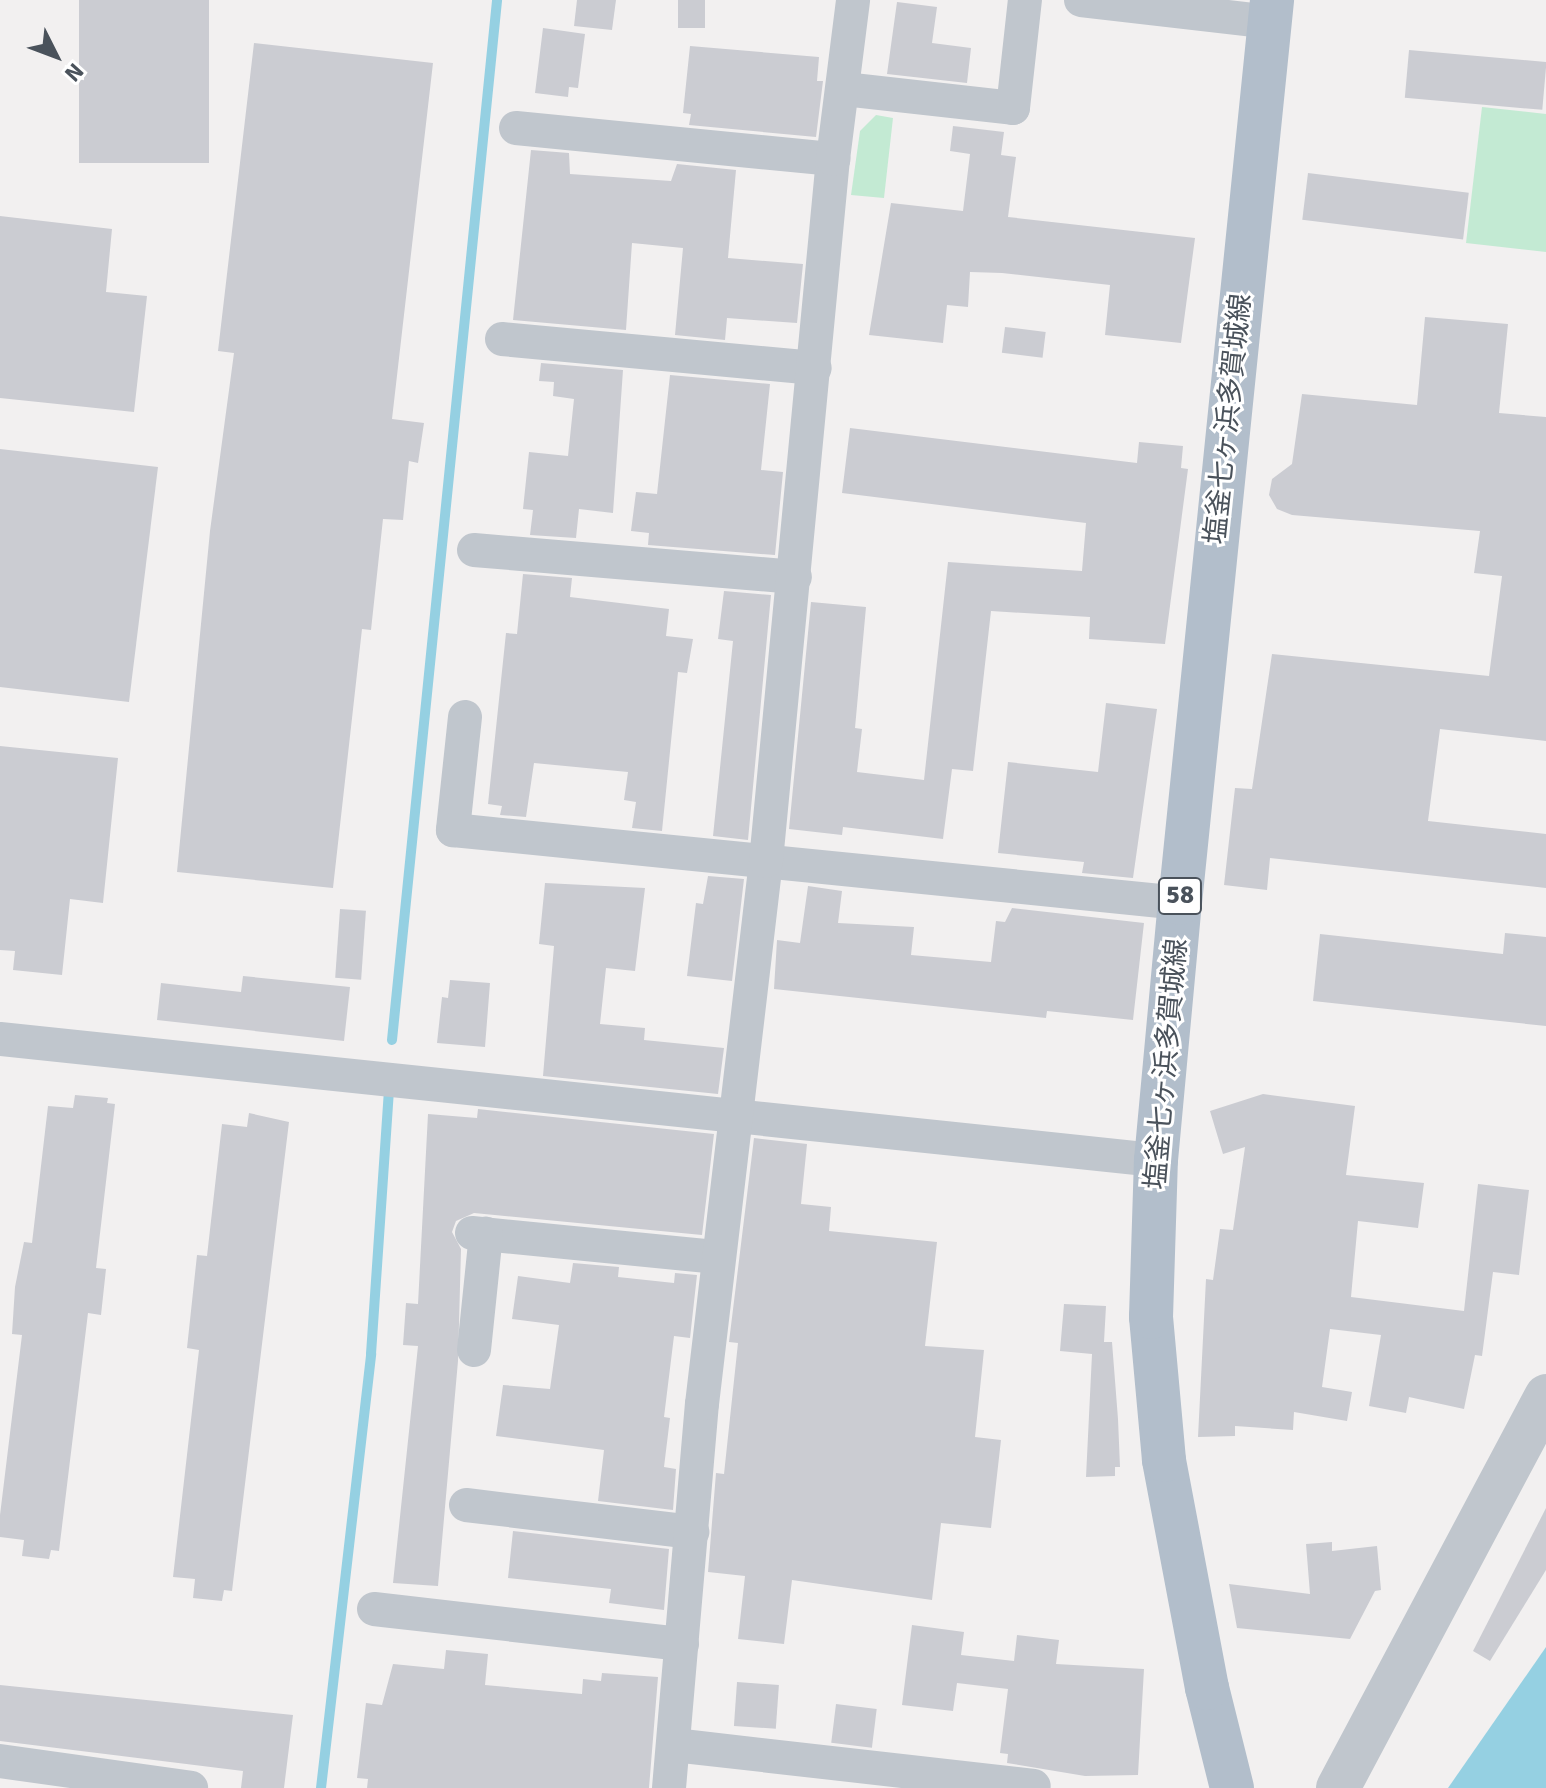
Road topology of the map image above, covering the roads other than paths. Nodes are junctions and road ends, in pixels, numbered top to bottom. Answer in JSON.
{"nodes":[{"id":1,"x":853,"y":0,"type":"edge"},
{"id":2,"x":1025,"y":0,"type":"edge"},
{"id":3,"x":1081,"y":0,"type":"edge"},
{"id":4,"x":1271,"y":11,"type":"edge"},
{"id":5,"x":844,"y":89,"type":"junction"},
{"id":6,"x":516,"y":128,"type":"dead end"},
{"id":7,"x":833,"y":159,"type":"junction"},
{"id":8,"x":502,"y":339,"type":"dead end"},
{"id":9,"x":815,"y":368,"type":"junction"},
{"id":10,"x":474,"y":550,"type":"dead end"},
{"id":11,"x":795,"y":577,"type":"junction"},
{"id":12,"x":465,"y":717,"type":"dead end"},
{"id":13,"x":766,"y":861,"type":"junction"},
{"id":14,"x":1180,"y":903,"type":"junction"},
{"id":15,"x":0,"y":1039,"type":"edge"},
{"id":16,"x":736,"y":1113,"type":"junction"},
{"id":17,"x":1156,"y":1160,"type":"junction"},
{"id":18,"x":718,"y":1257,"type":"junction"},
{"id":19,"x":474,"y":1350,"type":"dead end"},
{"id":20,"x":1546,"y":1396,"type":"edge"},
{"id":21,"x":466,"y":1505,"type":"dead end"},
{"id":22,"x":692,"y":1532,"type":"junction"},
{"id":23,"x":374,"y":1609,"type":"dead end"},
{"id":24,"x":682,"y":1644,"type":"junction"},
{"id":25,"x":674,"y":1745,"type":"junction"},
{"id":26,"x":0,"y":1761,"type":"edge"},
{"id":27,"x":86,"y":1781,"type":"edge"},
{"id":28,"x":1034,"y":1786,"type":"dead end"},
{"id":29,"x":191,"y":1788,"type":"edge"},
{"id":30,"x":669,"y":1788,"type":"edge"},
{"id":31,"x":1232,"y":1788,"type":"edge"},
{"id":32,"x":1338,"y":1788,"type":"edge"}],
"edges":[{"from":1,"to":5,"type":"street"},
{"from":2,"to":5,"type":"street"},
{"from":3,"to":4,"type":"street"},
{"from":4,"to":14,"type":"main road","name":"塩釜七ヶ浜多賀城線","number":"58"},
{"from":5,"to":7,"type":"street"},
{"from":6,"to":7,"type":"street"},
{"from":7,"to":9,"type":"street"},
{"from":8,"to":9,"type":"street"},
{"from":9,"to":11,"type":"street"},
{"from":10,"to":11,"type":"street"},
{"from":11,"to":13,"type":"street"},
{"from":12,"to":13,"type":"street"},
{"from":13,"to":14,"type":"street"},
{"from":13,"to":16,"type":"street"},
{"from":14,"to":17,"type":"main road","name":"塩釜七ヶ浜多賀城線","number":"58"},
{"from":15,"to":16,"type":"street"},
{"from":16,"to":17,"type":"street"},
{"from":16,"to":18,"type":"street"},
{"from":17,"to":31,"type":"main road","name":"塩釜七ヶ浜多賀城線","number":"58"},
{"from":18,"to":19,"type":"street"},
{"from":18,"to":22,"type":"street"},
{"from":20,"to":32,"type":"street"},
{"from":21,"to":22,"type":"street"},
{"from":22,"to":24,"type":"street"},
{"from":23,"to":24,"type":"street"},
{"from":24,"to":25,"type":"street"},
{"from":25,"to":28,"type":"street"},
{"from":25,"to":30,"type":"street"},
{"from":26,"to":27,"type":"street"},
{"from":27,"to":29,"type":"street"}]}
